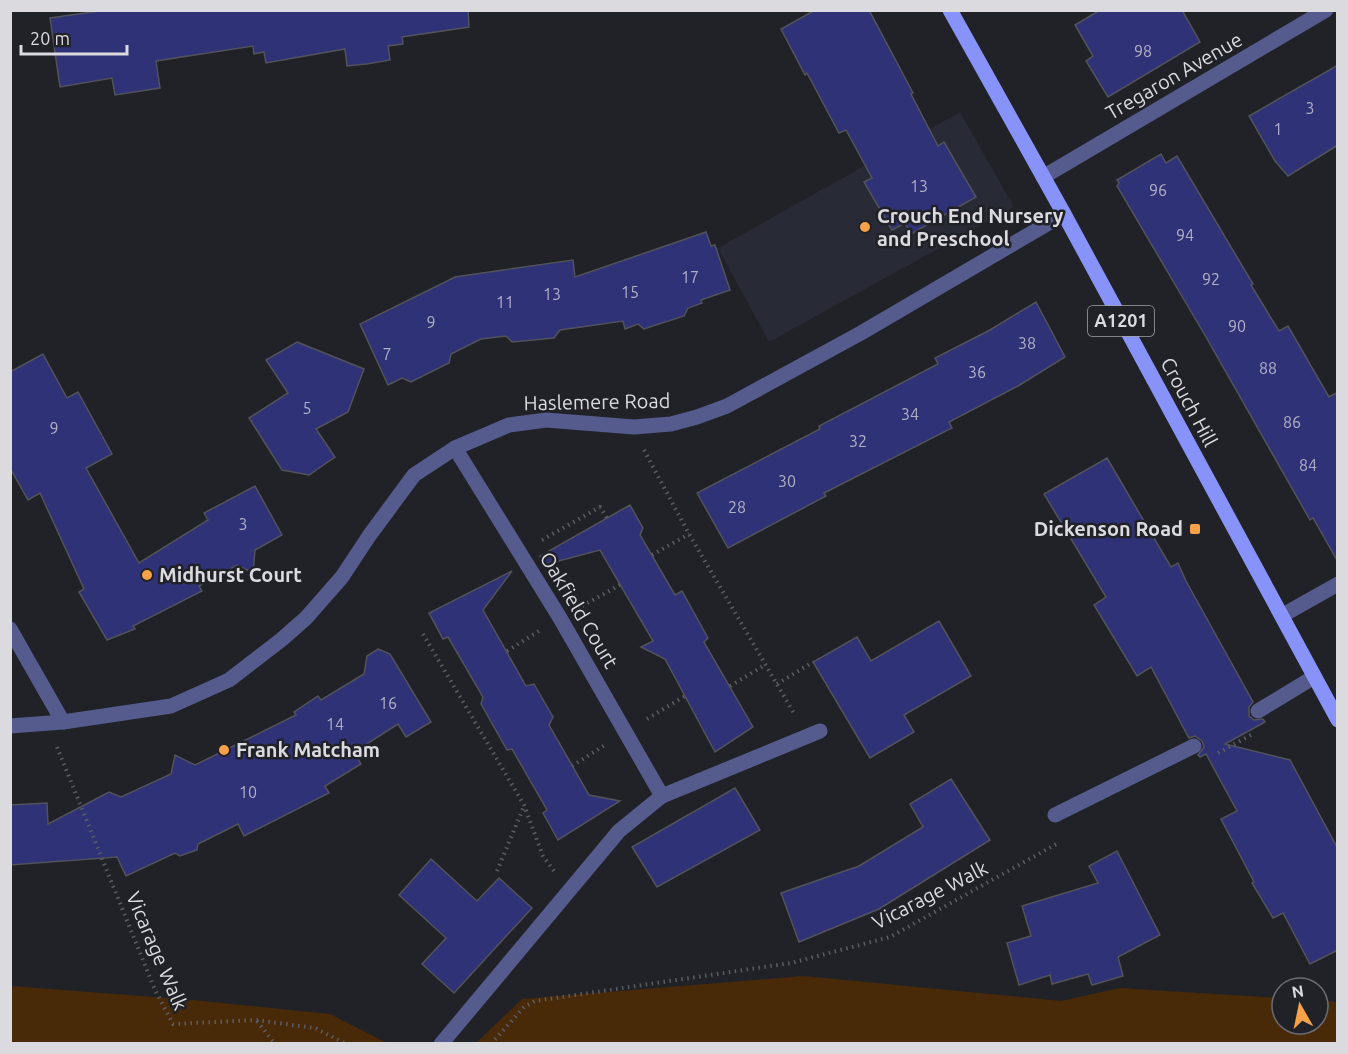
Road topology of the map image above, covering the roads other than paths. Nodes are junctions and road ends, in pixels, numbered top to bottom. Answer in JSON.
{"nodes":[{"id":1,"x":950,"y":10,"type":"edge"},
{"id":2,"x":1326,"y":10,"type":"edge"},
{"id":3,"x":1043,"y":177,"type":"junction"},
{"id":4,"x":1064,"y":214,"type":"junction"},
{"id":5,"x":455,"y":448,"type":"junction"},
{"id":6,"x":1338,"y":584,"type":"edge"},
{"id":7,"x":1282,"y":615,"type":"junction"},
{"id":8,"x":10,"y":628,"type":"edge"},
{"id":9,"x":1314,"y":677,"type":"junction"},
{"id":10,"x":1258,"y":711,"type":"dead end"},
{"id":11,"x":1338,"y":720,"type":"edge"},
{"id":12,"x":55,"y":723,"type":"junction"},
{"id":13,"x":10,"y":726,"type":"edge"},
{"id":14,"x":814,"y":733,"type":"road end"},
{"id":15,"x":1194,"y":746,"type":"dead end"},
{"id":16,"x":662,"y":796,"type":"junction"},
{"id":17,"x":1055,"y":815,"type":"dead end"},
{"id":18,"x":441,"y":1044,"type":"edge"}],
"edges":[{"from":1,"to":3,"type":"main road","name":"Crouch Hill","number":"A1201"},
{"from":2,"to":3,"type":"street","name":"Tregaron Avenue"},
{"from":3,"to":4,"type":"main road","name":"Crouch Hill","number":"A1201"},
{"from":4,"to":5,"type":"street","name":"Haslemere Road"},
{"from":4,"to":7,"type":"main road","name":"Crouch Hill","number":"A1201"},
{"from":5,"to":12,"type":"street","name":"Haslemere Road"},
{"from":5,"to":16,"type":"street","name":"Oakfield Court"},
{"from":6,"to":7,"type":"street"},
{"from":7,"to":9,"type":"main road","name":"Crouch Hill","number":"A1201"},
{"from":8,"to":12,"type":"street"},
{"from":9,"to":10,"type":"street"},
{"from":9,"to":11,"type":"main road","name":"Crouch Hill","number":"A1201"},
{"from":12,"to":13,"type":"street","name":"Haslemere Road"},
{"from":14,"to":16,"type":"street"},
{"from":15,"to":17,"type":"street"},
{"from":16,"to":18,"type":"street"}]}
